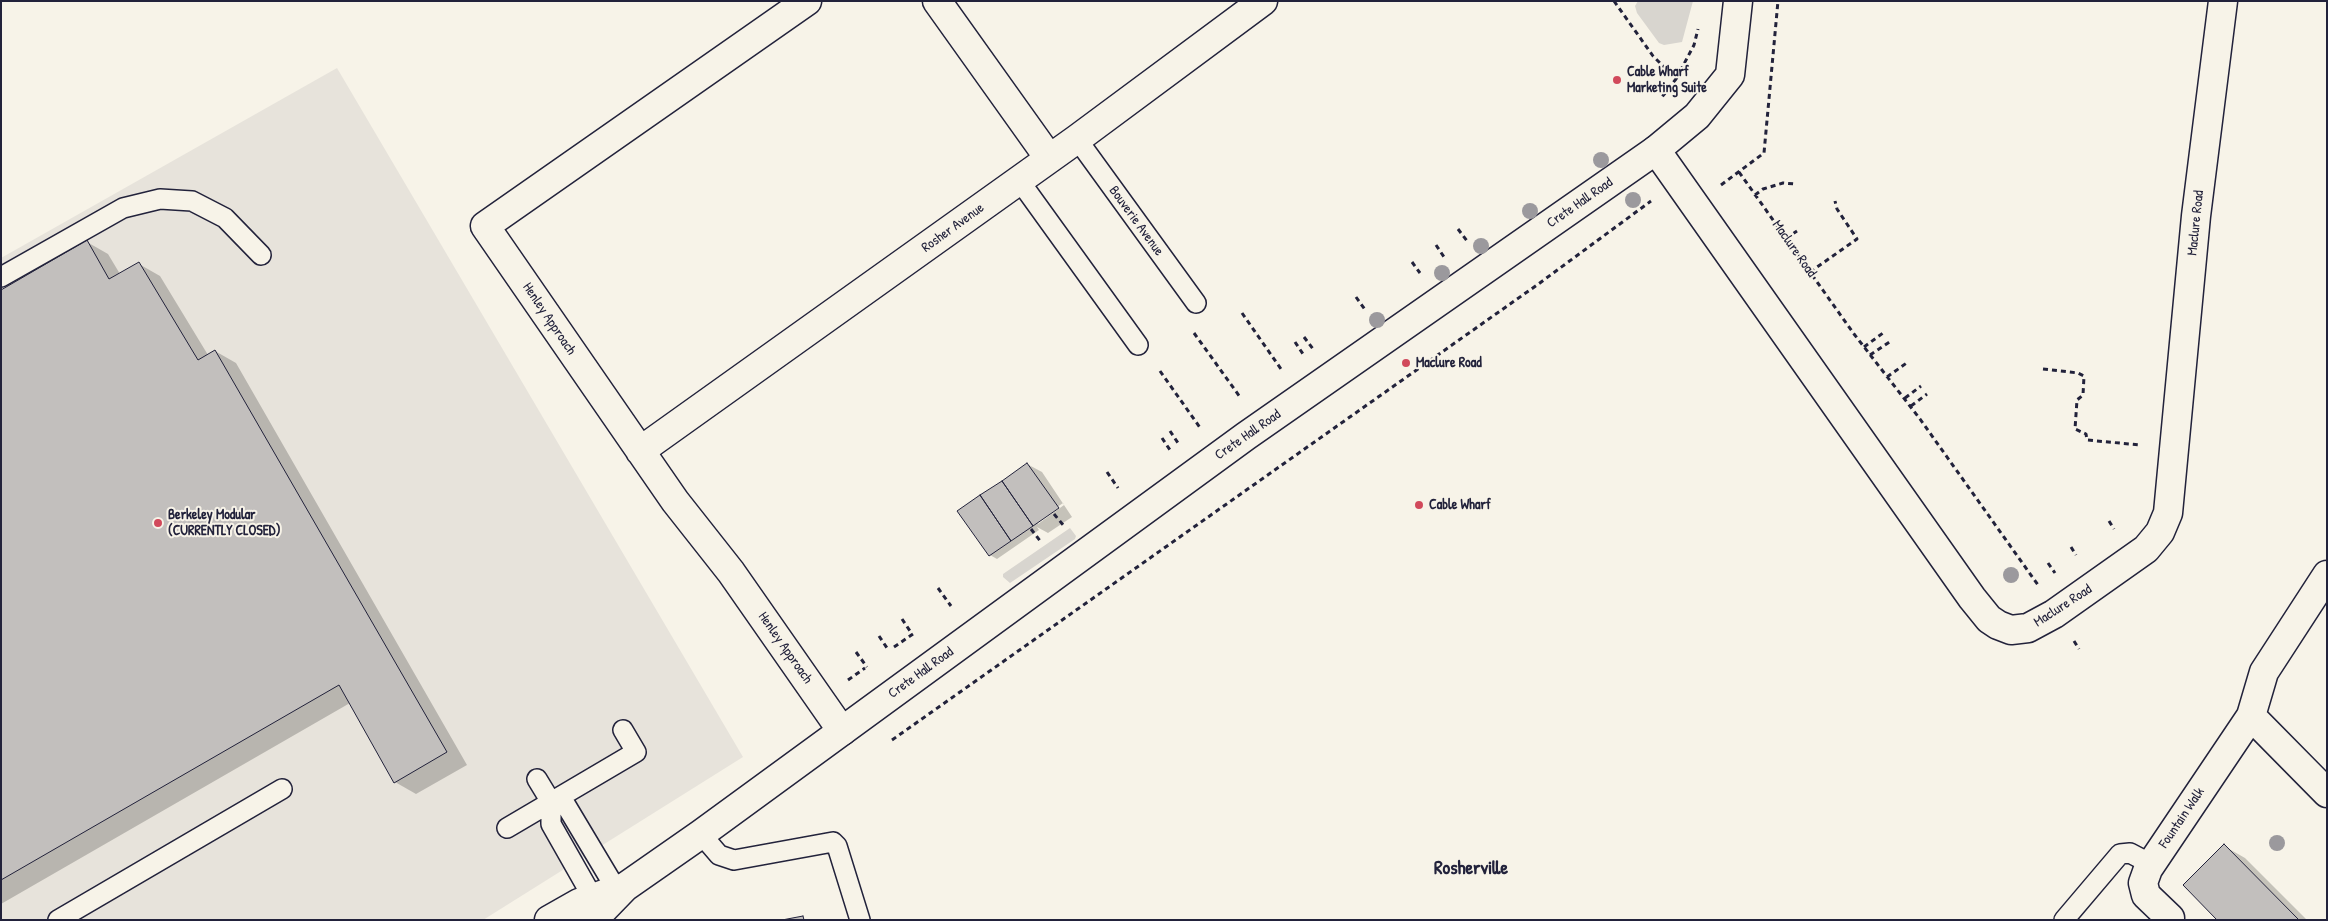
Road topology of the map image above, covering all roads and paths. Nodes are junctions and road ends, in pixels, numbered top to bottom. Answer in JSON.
{"nodes":[{"id":1,"x":807,"y":1,"type":"edge"},
{"id":2,"x":937,"y":1,"type":"edge"},
{"id":3,"x":1263,"y":1,"type":"edge"},
{"id":4,"x":1614,"y":1,"type":"edge"},
{"id":5,"x":1738,"y":1,"type":"edge"},
{"id":6,"x":1778,"y":1,"type":"edge"},
{"id":7,"x":2223,"y":1,"type":"edge"},
{"id":8,"x":1699,"y":28,"type":"dead end"},
{"id":9,"x":1676,"y":79,"type":"junction"},
{"id":10,"x":1659,"y":102,"type":"dead end"},
{"id":11,"x":1077,"y":138,"type":"junction"},
{"id":12,"x":1656,"y":150,"type":"junction"},
{"id":13,"x":1049,"y":158,"type":"junction"},
{"id":14,"x":1739,"y":172,"type":"junction"},
{"id":15,"x":1019,"y":180,"type":"junction"},
{"id":16,"x":1795,"y":184,"type":"dead end"},
{"id":17,"x":1755,"y":195,"type":"junction"},
{"id":18,"x":1656,"y":201,"type":"dead end"},
{"id":19,"x":1836,"y":202,"type":"dead end"},
{"id":20,"x":1694,"y":204,"type":"junction"},
{"id":21,"x":1458,"y":229,"type":"dead end"},
{"id":22,"x":1798,"y":231,"type":"dead end"},
{"id":23,"x":1786,"y":238,"type":"junction"},
{"id":24,"x":1467,"y":242,"type":"dead end"},
{"id":25,"x":1436,"y":245,"type":"dead end"},
{"id":26,"x":261,"y":255,"type":"dead end"},
{"id":27,"x":1444,"y":258,"type":"dead end"},
{"id":28,"x":1412,"y":262,"type":"dead end"},
{"id":29,"x":1810,"y":272,"type":"junction"},
{"id":30,"x":1421,"y":274,"type":"dead end"},
{"id":31,"x":1,"y":277,"type":"edge"},
{"id":32,"x":1356,"y":297,"type":"dead end"},
{"id":33,"x":1196,"y":304,"type":"dead end"},
{"id":34,"x":1242,"y":313,"type":"dead end"},
{"id":35,"x":1367,"y":313,"type":"dead end"},
{"id":36,"x":1883,"y":333,"type":"dead end"},
{"id":37,"x":1304,"y":337,"type":"dead end"},
{"id":38,"x":1891,"y":341,"type":"dead end"},
{"id":39,"x":1295,"y":342,"type":"dead end"},
{"id":40,"x":1138,"y":345,"type":"dead end"},
{"id":41,"x":1864,"y":347,"type":"junction"},
{"id":42,"x":1314,"y":350,"type":"dead end"},
{"id":43,"x":1870,"y":355,"type":"junction"},
{"id":44,"x":1305,"y":356,"type":"dead end"},
{"id":45,"x":1908,"y":362,"type":"dead end"},
{"id":46,"x":2043,"y":369,"type":"dead end"},
{"id":47,"x":1160,"y":371,"type":"dead end"},
{"id":48,"x":1283,"y":371,"type":"dead end"},
{"id":49,"x":1887,"y":377,"type":"junction"},
{"id":50,"x":1921,"y":386,"type":"dead end"},
{"id":51,"x":1927,"y":394,"type":"dead end"},
{"id":52,"x":1904,"y":398,"type":"junction"},
{"id":53,"x":1911,"y":406,"type":"junction"},
{"id":54,"x":1201,"y":429,"type":"dead end"},
{"id":55,"x":1170,"y":432,"type":"dead end"},
{"id":56,"x":1162,"y":438,"type":"dead end"},
{"id":57,"x":1179,"y":444,"type":"dead end"},
{"id":58,"x":2144,"y":445,"type":"dead end"},
{"id":59,"x":1170,"y":450,"type":"dead end"},
{"id":60,"x":640,"y":451,"type":"junction"},
{"id":61,"x":1286,"y":462,"type":"dead end"},
{"id":62,"x":1107,"y":472,"type":"dead end"},
{"id":63,"x":1118,"y":488,"type":"dead end"},
{"id":64,"x":1054,"y":514,"type":"dead end"},
{"id":65,"x":1064,"y":526,"type":"dead end"},
{"id":66,"x":1031,"y":529,"type":"dead end"},
{"id":67,"x":1040,"y":542,"type":"dead end"},
{"id":68,"x":2327,"y":575,"type":"edge"},
{"id":69,"x":938,"y":588,"type":"dead end"},
{"id":70,"x":2043,"y":592,"type":"dead end"},
{"id":71,"x":951,"y":606,"type":"dead end"},
{"id":72,"x":902,"y":619,"type":"dead end"},
{"id":73,"x":912,"y":634,"type":"dead end"},
{"id":74,"x":879,"y":636,"type":"dead end"},
{"id":75,"x":890,"y":650,"type":"dead end"},
{"id":76,"x":856,"y":652,"type":"dead end"},
{"id":77,"x":867,"y":667,"type":"dead end"},
{"id":78,"x":2251,"y":716,"type":"junction"},
{"id":79,"x":623,"y":730,"type":"dead end"},
{"id":80,"x":842,"y":731,"type":"junction"},
{"id":81,"x":537,"y":779,"type":"dead end"},
{"id":82,"x":282,"y":789,"type":"dead end"},
{"id":83,"x":2327,"y":793,"type":"edge"},
{"id":84,"x":556,"y":800,"type":"junction"},
{"id":85,"x":507,"y":828,"type":"dead end"},
{"id":86,"x":701,"y":834,"type":"junction"},
{"id":87,"x":2151,"y":864,"type":"junction"},
{"id":88,"x":607,"y":898,"type":"edge"},
{"id":89,"x":2170,"y":918,"type":"dead end"},
{"id":90,"x":58,"y":920,"type":"edge"},
{"id":91,"x":549,"y":920,"type":"edge"},
{"id":92,"x":860,"y":920,"type":"edge"},
{"id":93,"x":2064,"y":920,"type":"edge"}],
"edges":[{"from":1,"to":60,"type":"street","name":"Henley Approach"},
{"from":2,"to":13,"type":"street"},
{"from":3,"to":11,"type":"street","name":"Rosher Avenue"},
{"from":4,"to":9,"type":"path"},
{"from":5,"to":12,"type":"street","name":"Crete Hall Road"},
{"from":6,"to":14,"type":"path"},
{"from":7,"to":20,"type":"street","name":"Maclure Road"},
{"from":8,"to":9,"type":"path"},
{"from":9,"to":10,"type":"path"},
{"from":11,"to":13,"type":"street","name":"Rosher Avenue"},
{"from":11,"to":33,"type":"lane","name":"Bouverie Avenue"},
{"from":12,"to":20,"type":"street","name":"Maclure Road"},
{"from":12,"to":80,"type":"street","name":"Crete Hall Road"},
{"from":13,"to":15,"type":"street","name":"Rosher Avenue"},
{"from":14,"to":17,"type":"path","name":"Maclure Road"},
{"from":14,"to":20,"type":"path"},
{"from":15,"to":40,"type":"lane"},
{"from":15,"to":60,"type":"street","name":"Rosher Avenue"},
{"from":16,"to":17,"type":"path"},
{"from":17,"to":23,"type":"path","name":"Maclure Road"},
{"from":18,"to":61,"type":"path"},
{"from":19,"to":29,"type":"path"},
{"from":21,"to":24,"type":"path"},
{"from":22,"to":23,"type":"path"},
{"from":23,"to":29,"type":"path","name":"Maclure Road"},
{"from":25,"to":27,"type":"path"},
{"from":26,"to":31,"type":"lane"},
{"from":28,"to":30,"type":"path"},
{"from":29,"to":41,"type":"path","name":"Maclure Road"},
{"from":32,"to":35,"type":"path"},
{"from":34,"to":48,"type":"path"},
{"from":36,"to":41,"type":"path"},
{"from":37,"to":42,"type":"path"},
{"from":38,"to":43,"type":"path"},
{"from":39,"to":44,"type":"path"},
{"from":41,"to":43,"type":"path","name":"Maclure Road"},
{"from":43,"to":49,"type":"path","name":"Maclure Road"},
{"from":45,"to":49,"type":"path"},
{"from":46,"to":58,"type":"path"},
{"from":47,"to":54,"type":"path"},
{"from":49,"to":52,"type":"path","name":"Maclure Road"},
{"from":50,"to":52,"type":"path"},
{"from":51,"to":53,"type":"path"},
{"from":52,"to":53,"type":"path","name":"Maclure Road"},
{"from":53,"to":70,"type":"path","name":"Maclure Road"},
{"from":55,"to":57,"type":"path"},
{"from":56,"to":59,"type":"path"},
{"from":60,"to":80,"type":"street","name":"Henley Approach"},
{"from":62,"to":63,"type":"path"},
{"from":64,"to":65,"type":"path"},
{"from":66,"to":67,"type":"path"},
{"from":68,"to":78,"type":"street","name":"Fountain Walk"},
{"from":69,"to":71,"type":"path"},
{"from":72,"to":73,"type":"path"},
{"from":74,"to":75,"type":"path"},
{"from":76,"to":77,"type":"path"},
{"from":78,"to":83,"type":"street"},
{"from":78,"to":87,"type":"street","name":"Fountain Walk"},
{"from":79,"to":84,"type":"lane"},
{"from":80,"to":86,"type":"street","name":"Crete Hall Road"},
{"from":81,"to":84,"type":"lane"},
{"from":82,"to":90,"type":"lane"},
{"from":84,"to":85,"type":"lane"},
{"from":84,"to":88,"type":"lane"},
{"from":86,"to":88,"type":"street","name":"Crete Hall Road"},
{"from":86,"to":92,"type":"lane"},
{"from":87,"to":89,"type":"street","name":"Fountain Walk"},
{"from":87,"to":93,"type":"lane"},
{"from":88,"to":91,"type":"street","name":"Crete Hall Road"}]}
